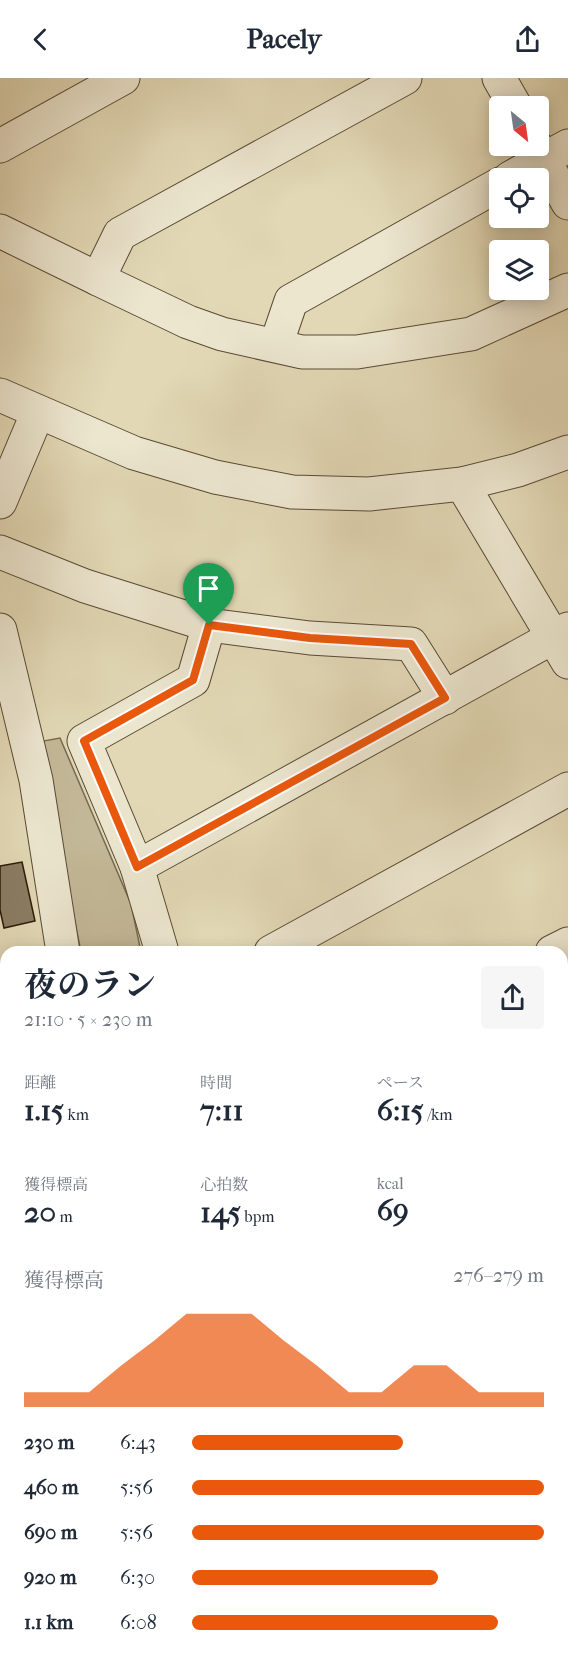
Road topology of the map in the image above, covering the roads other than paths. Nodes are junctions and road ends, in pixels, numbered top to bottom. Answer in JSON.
{"nodes":[{"id":1,"x":123,"y":78,"type":"edge"},
{"id":2,"x":405,"y":78,"type":"edge"},
{"id":3,"x":499,"y":78,"type":"edge"},
{"id":4,"x":509,"y":96,"type":"edge"},
{"id":5,"x":0,"y":146,"type":"edge"},
{"id":6,"x":549,"y":150,"type":"edge"},
{"id":7,"x":541,"y":156,"type":"edge"},
{"id":8,"x":524,"y":168,"type":"edge"},
{"id":9,"x":489,"y":190,"type":"edge"},
{"id":10,"x":568,"y":203,"type":"edge"},
{"id":11,"x":0,"y":231,"type":"edge"},
{"id":12,"x":98,"y":279,"type":"junction"},
{"id":13,"x":568,"y":290,"type":"edge"},
{"id":14,"x":276,"y":345,"type":"junction"},
{"id":15,"x":0,"y":395,"type":"edge"},
{"id":16,"x":38,"y":412,"type":"junction"},
{"id":17,"x":568,"y":452,"type":"edge"},
{"id":18,"x":462,"y":484,"type":"junction"},
{"id":19,"x":0,"y":502,"type":"edge"},
{"id":20,"x":0,"y":552,"type":"edge"},
{"id":21,"x":209,"y":625,"type":"junction"},
{"id":22,"x":0,"y":630,"type":"edge"},
{"id":23,"x":563,"y":642,"type":"edge"},
{"id":24,"x":445,"y":698,"type":"junction"},
{"id":25,"x":568,"y":789,"type":"edge"},
{"id":26,"x":137,"y":867,"type":"junction"},
{"id":27,"x":62,"y":946,"type":"edge"},
{"id":28,"x":160,"y":946,"type":"edge"},
{"id":29,"x":282,"y":946,"type":"edge"}],
"edges":[{"from":1,"to":5,"type":"street"},
{"from":2,"to":12,"type":"street"},
{"from":3,"to":4,"type":"street"},
{"from":6,"to":10,"type":"street"},
{"from":7,"to":8,"type":"street"},
{"from":9,"to":14,"type":"street"},
{"from":11,"to":12,"type":"street"},
{"from":12,"to":14,"type":"street"},
{"from":13,"to":14,"type":"street"},
{"from":15,"to":16,"type":"street"},
{"from":16,"to":18,"type":"street"},
{"from":16,"to":19,"type":"street"},
{"from":17,"to":18,"type":"street"},
{"from":18,"to":23,"type":"street"},
{"from":20,"to":21,"type":"street"},
{"from":21,"to":24,"type":"street"},
{"from":21,"to":26,"type":"street"},
{"from":22,"to":27,"type":"street"},
{"from":23,"to":24,"type":"street"},
{"from":24,"to":26,"type":"street"},
{"from":25,"to":29,"type":"street"},
{"from":26,"to":28,"type":"street"}]}
